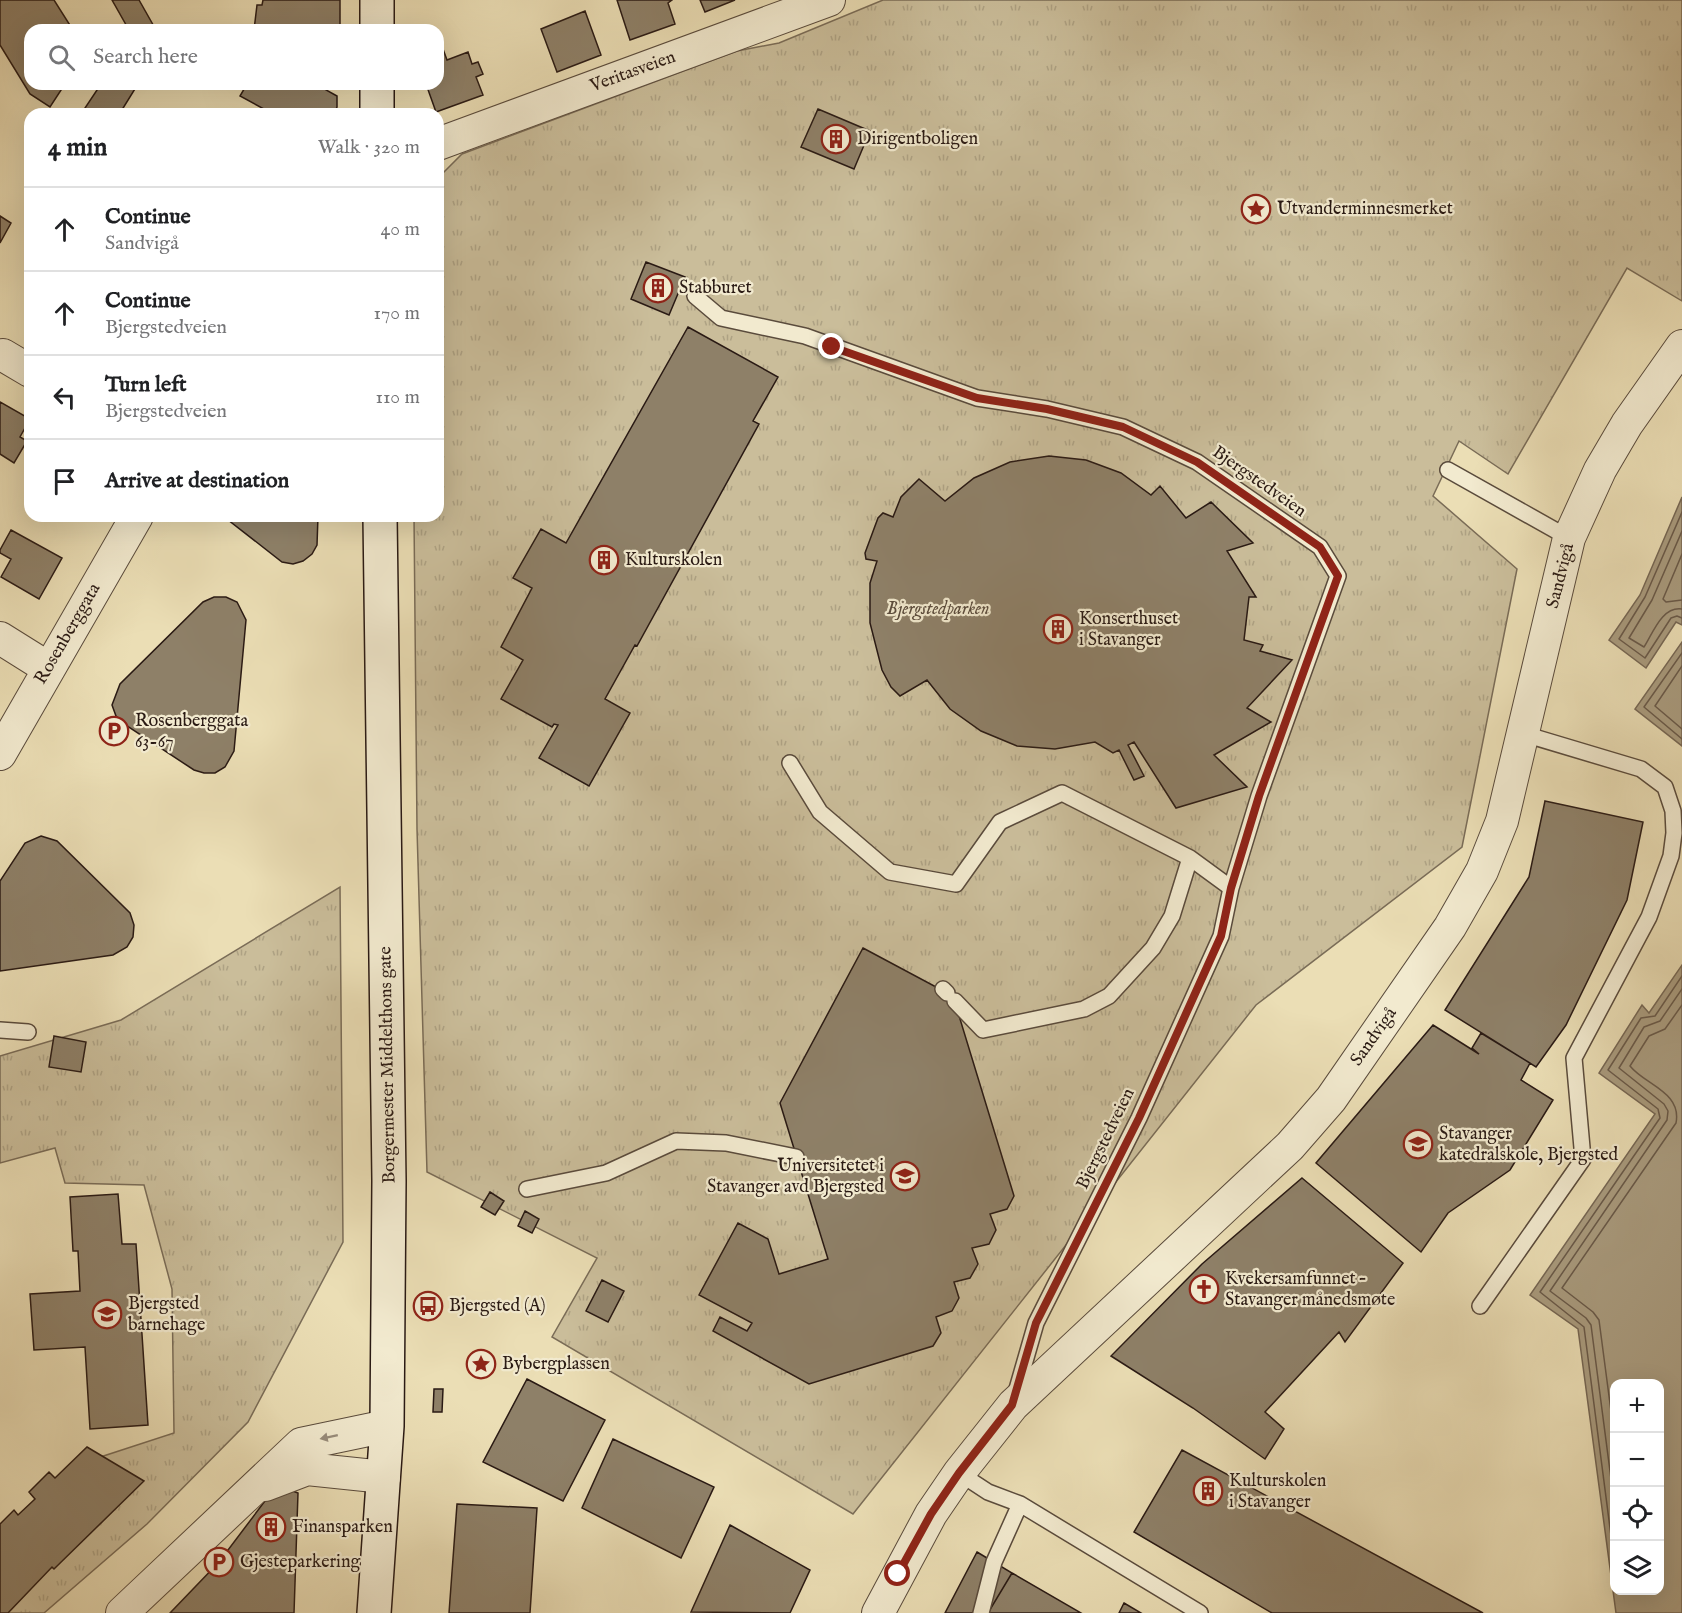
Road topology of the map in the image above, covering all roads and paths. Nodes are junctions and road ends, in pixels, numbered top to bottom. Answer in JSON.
{"nodes":[{"id":1,"x":377,"y":0,"type":"edge"},
{"id":2,"x":829,"y":0,"type":"edge"},
{"id":3,"x":377,"y":24,"type":"edge"},
{"id":4,"x":377,"y":90,"type":"edge"},
{"id":5,"x":377,"y":108,"type":"edge"},
{"id":6,"x":444,"y":142,"type":"edge"},
{"id":7,"x":695,"y":296,"type":"dead end"},
{"id":8,"x":1682,"y":346,"type":"edge"},
{"id":9,"x":3,"y":355,"type":"dead end"},
{"id":10,"x":24,"y":367,"type":"edge"},
{"id":11,"x":1448,"y":470,"type":"dead end"},
{"id":12,"x":133,"y":522,"type":"edge"},
{"id":13,"x":380,"y":522,"type":"edge"},
{"id":14,"x":1569,"y":538,"type":"junction"},
{"id":15,"x":0,"y":638,"type":"edge"},
{"id":16,"x":48,"y":668,"type":"junction"},
{"id":17,"x":1524,"y":734,"type":"junction"},
{"id":18,"x":0,"y":754,"type":"edge"},
{"id":19,"x":790,"y":762,"type":"dead end"},
{"id":20,"x":1190,"y":858,"type":"junction"},
{"id":21,"x":1231,"y":888,"type":"junction"},
{"id":22,"x":948,"y":994,"type":"dead end"},
{"id":23,"x":0,"y":1030,"type":"edge"},
{"id":24,"x":28,"y":1032,"type":"dead end"},
{"id":25,"x":796,"y":1156,"type":"dead end"},
{"id":26,"x":527,"y":1189,"type":"dead end"},
{"id":27,"x":1480,"y":1306,"type":"dead end"},
{"id":28,"x":1012,"y":1405,"type":"junction"},
{"id":29,"x":387,"y":1426,"type":"junction"},
{"id":30,"x":959,"y":1473,"type":"junction"},
{"id":31,"x":384,"y":1477,"type":"junction"},
{"id":32,"x":253,"y":1490,"type":"junction"},
{"id":33,"x":1020,"y":1504,"type":"junction"},
{"id":34,"x":122,"y":1613,"type":"edge"},
{"id":35,"x":374,"y":1613,"type":"edge"},
{"id":36,"x":878,"y":1613,"type":"edge"},
{"id":37,"x":981,"y":1613,"type":"edge"},
{"id":38,"x":1200,"y":1613,"type":"edge"}],
"edges":[{"from":1,"to":3,"type":"main road"},
{"from":2,"to":6,"type":"street","name":"Veritasveien"},
{"from":4,"to":5,"type":"main road"},
{"from":7,"to":21,"type":"lane","name":"Bjergstedveien"},
{"from":8,"to":14,"type":"street","name":"Sandvigå"},
{"from":9,"to":10,"type":"street"},
{"from":11,"to":14,"type":"lane"},
{"from":12,"to":16,"type":"street","name":"Rosenberggata"},
{"from":13,"to":29,"type":"main road","name":"Borgermester Middelthons gate"},
{"from":14,"to":17,"type":"street","name":"Sandvigå"},
{"from":15,"to":16,"type":"street"},
{"from":16,"to":18,"type":"street","name":"Rosenberggata"},
{"from":17,"to":27,"type":"lane"},
{"from":17,"to":28,"type":"street","name":"Sandvigå"},
{"from":19,"to":20,"type":"lane"},
{"from":20,"to":21,"type":"lane"},
{"from":20,"to":22,"type":"lane"},
{"from":21,"to":28,"type":"lane","name":"Bjergstedveien"},
{"from":23,"to":24,"type":"lane"},
{"from":25,"to":26,"type":"lane"},
{"from":28,"to":30,"type":"street","name":"Sandvigå"},
{"from":29,"to":31,"type":"main road","name":"Borgermester Middelthons gate"},
{"from":29,"to":32,"type":"street","one_way":true},
{"from":30,"to":33,"type":"lane"},
{"from":30,"to":36,"type":"street","name":"Sandvigå"},
{"from":31,"to":32,"type":"street"},
{"from":31,"to":35,"type":"main road","name":"Borgermester Middelthons gate"},
{"from":32,"to":34,"type":"street"},
{"from":33,"to":37,"type":"lane"},
{"from":33,"to":38,"type":"lane"}]}
